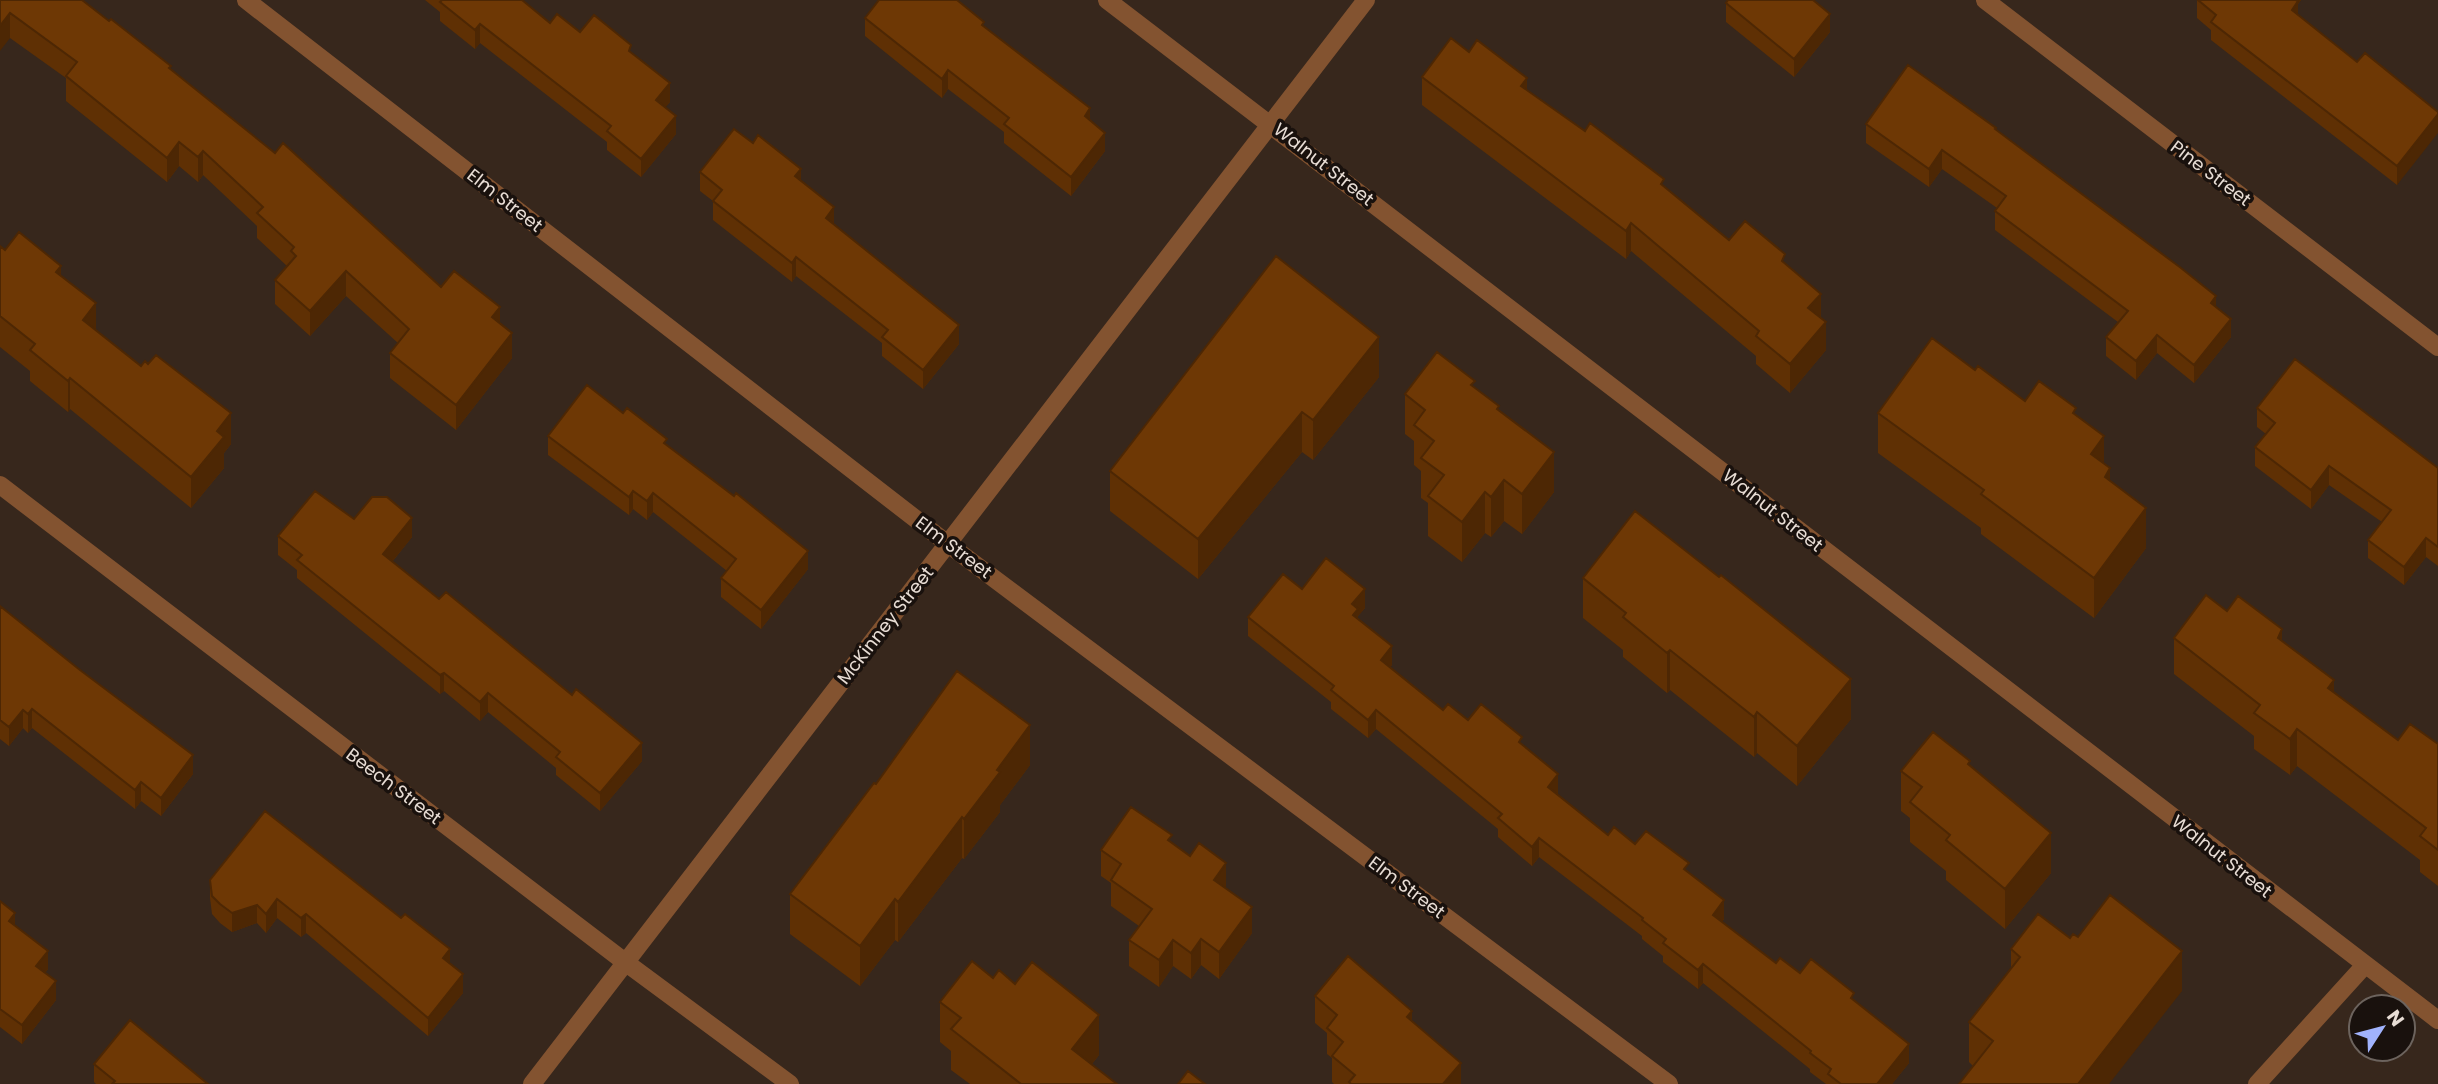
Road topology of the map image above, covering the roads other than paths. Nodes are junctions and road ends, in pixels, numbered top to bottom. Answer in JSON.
{"nodes":[{"id":1,"x":246,"y":0,"type":"edge"},
{"id":2,"x":1107,"y":0,"type":"edge"},
{"id":3,"x":1366,"y":0,"type":"edge"},
{"id":4,"x":1985,"y":0,"type":"edge"},
{"id":5,"x":1272,"y":124,"type":"junction"},
{"id":6,"x":2438,"y":347,"type":"edge"},
{"id":7,"x":0,"y":485,"type":"edge"},
{"id":8,"x":948,"y":544,"type":"junction"},
{"id":9,"x":625,"y":962,"type":"junction"},
{"id":10,"x":2365,"y":965,"type":"junction"},
{"id":11,"x":2438,"y":1020,"type":"edge"},
{"id":12,"x":532,"y":1084,"type":"edge"},
{"id":13,"x":790,"y":1084,"type":"edge"},
{"id":14,"x":1669,"y":1084,"type":"edge"},
{"id":15,"x":2257,"y":1084,"type":"edge"}],
"edges":[{"from":1,"to":8,"type":"street","name":"Elm Street"},
{"from":2,"to":5,"type":"street","name":"Walnut Street"},
{"from":3,"to":5,"type":"street","name":"McKinney Street"},
{"from":4,"to":6,"type":"street","name":"Pine Street"},
{"from":5,"to":8,"type":"street","name":"McKinney Street"},
{"from":5,"to":10,"type":"street","name":"Walnut Street"},
{"from":7,"to":9,"type":"street","name":"Beech Street"},
{"from":8,"to":9,"type":"street","name":"McKinney Street"},
{"from":8,"to":14,"type":"street","name":"Elm Street"},
{"from":9,"to":12,"type":"street","name":"McKinney Street"},
{"from":9,"to":13,"type":"street","name":"Beech Street"},
{"from":10,"to":11,"type":"street","name":"Walnut Street"},
{"from":10,"to":15,"type":"street"}]}
